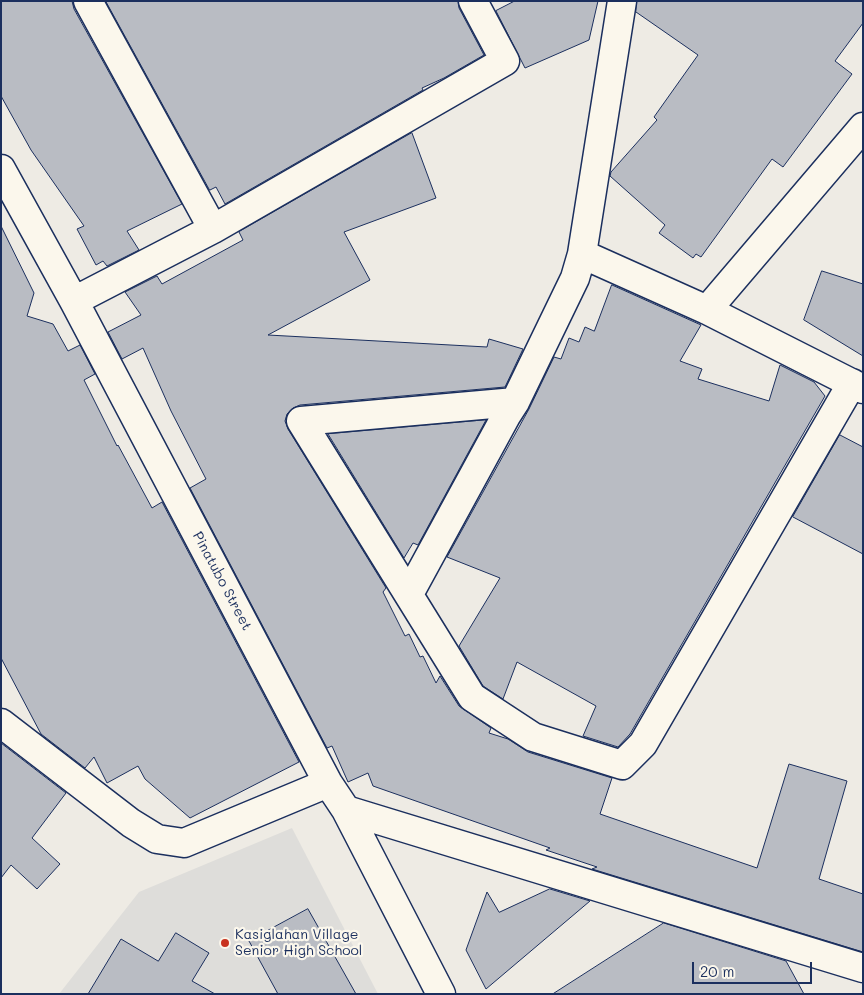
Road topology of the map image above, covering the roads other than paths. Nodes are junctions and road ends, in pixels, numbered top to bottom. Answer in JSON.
{"nodes":[{"id":1,"x":88,"y":1,"type":"edge"},
{"id":2,"x":473,"y":1,"type":"edge"},
{"id":3,"x":622,"y":1,"type":"edge"},
{"id":4,"x":863,"y":127,"type":"edge"},
{"id":5,"x":1,"y":169,"type":"edge"},
{"id":6,"x":213,"y":229,"type":"junction"},
{"id":7,"x":582,"y":254,"type":"junction"},
{"id":8,"x":74,"y":301,"type":"junction"},
{"id":9,"x":707,"y":310,"type":"junction"},
{"id":10,"x":857,"y":386,"type":"edge"},
{"id":11,"x":515,"y":402,"type":"junction"},
{"id":12,"x":409,"y":594,"type":"junction"},
{"id":13,"x":1,"y":724,"type":"edge"},
{"id":14,"x":328,"y":783,"type":"junction"},
{"id":15,"x":346,"y":810,"type":"junction"},
{"id":16,"x":863,"y":968,"type":"edge"},
{"id":17,"x":441,"y":994,"type":"edge"}],
"edges":[{"from":1,"to":6,"type":"street"},
{"from":2,"to":6,"type":"street"},
{"from":3,"to":7,"type":"street"},
{"from":4,"to":9,"type":"street"},
{"from":5,"to":8,"type":"street","name":"Pinatubo Street"},
{"from":6,"to":8,"type":"street"},
{"from":7,"to":9,"type":"street"},
{"from":7,"to":11,"type":"street"},
{"from":8,"to":14,"type":"street","name":"Pinatubo Street"},
{"from":9,"to":10,"type":"street"},
{"from":10,"to":12,"type":"street"},
{"from":11,"to":12,"type":"street"},
{"from":11,"to":12,"type":"street"},
{"from":13,"to":14,"type":"street"},
{"from":14,"to":15,"type":"street","name":"Pinatubo Street"},
{"from":15,"to":16,"type":"street"},
{"from":15,"to":17,"type":"street","name":"Pinatubo Street"}]}
